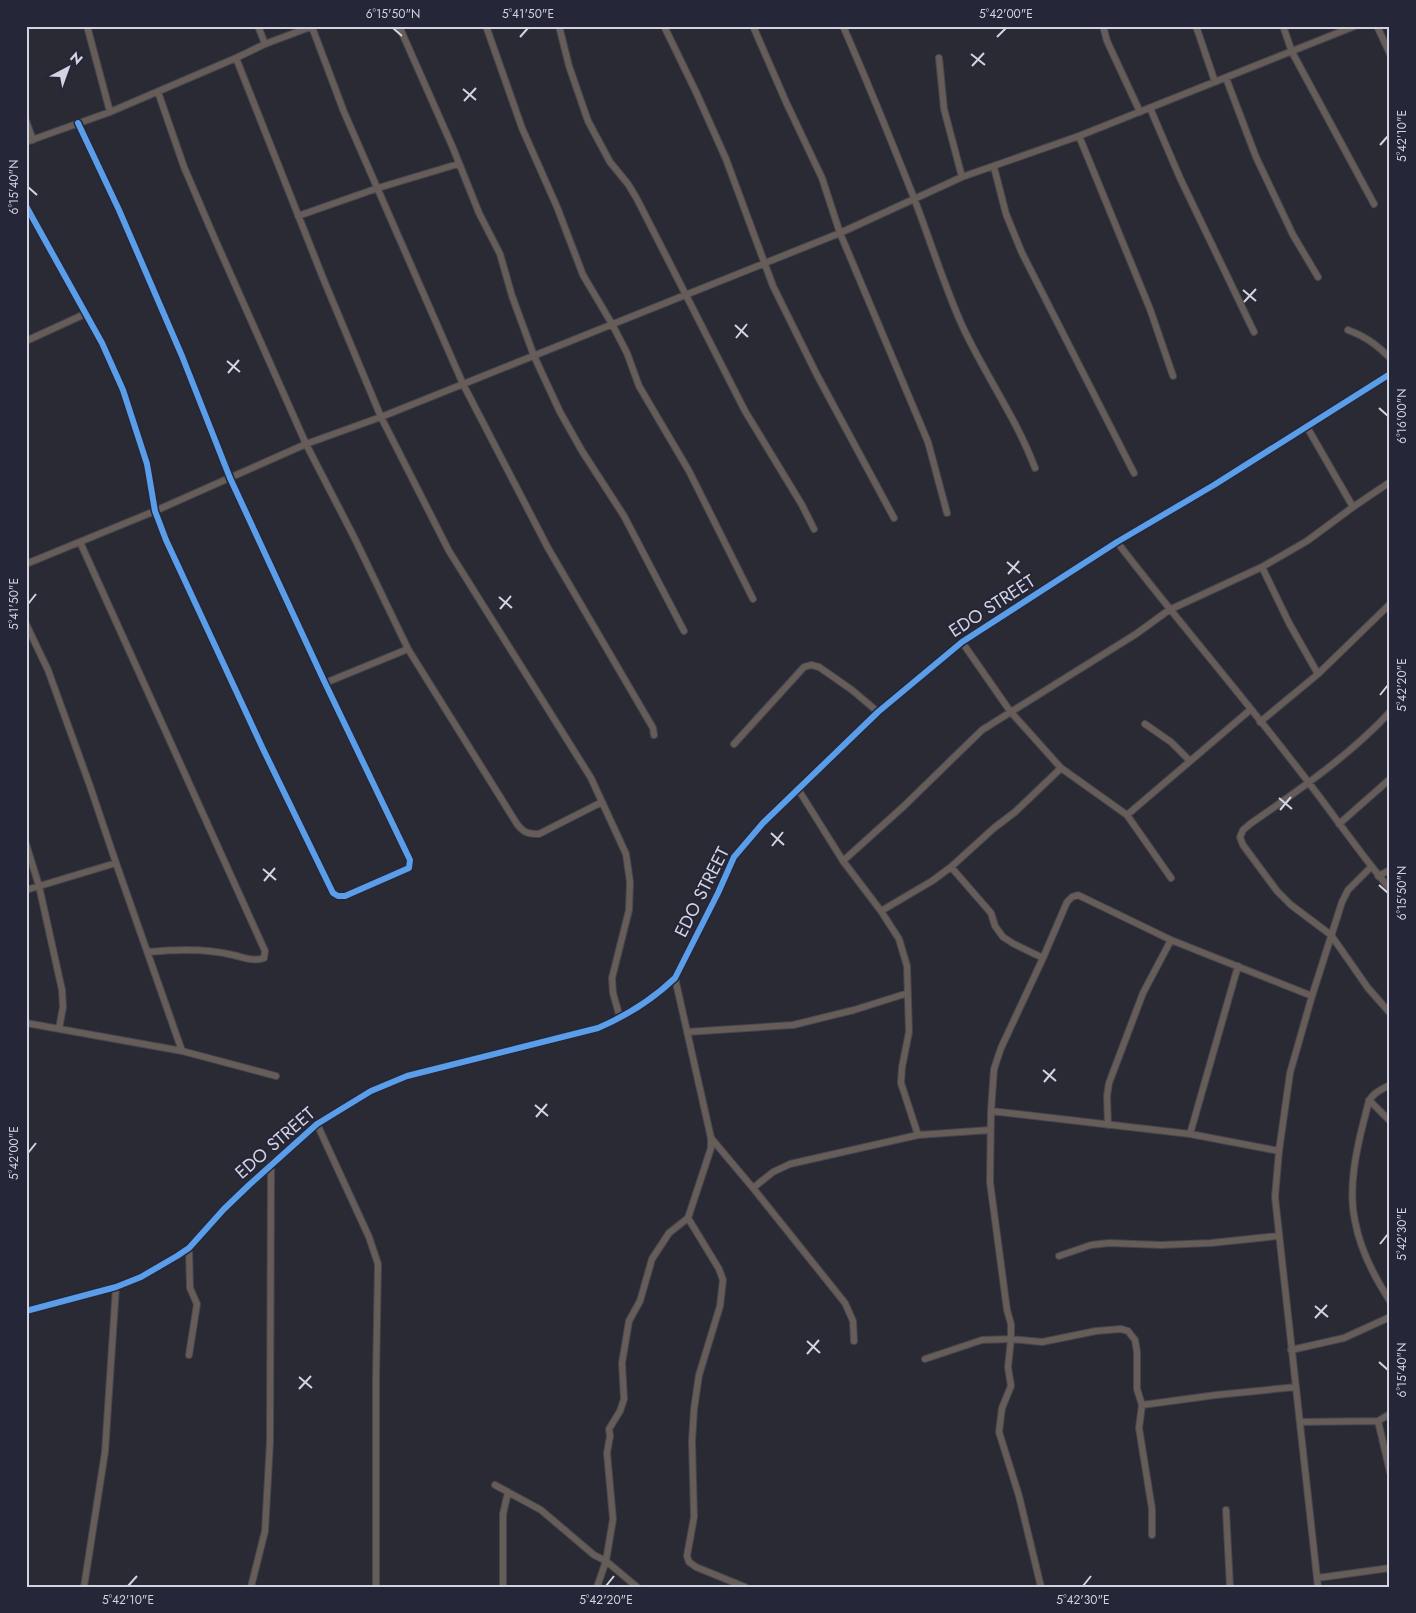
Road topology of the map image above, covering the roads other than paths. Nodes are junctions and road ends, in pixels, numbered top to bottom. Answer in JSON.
{"nodes":[{"id":1,"x":87,"y":26,"type":"edge"},
{"id":2,"x":258,"y":26,"type":"edge"},
{"id":3,"x":312,"y":26,"type":"edge"},
{"id":4,"x":399,"y":26,"type":"edge"},
{"id":5,"x":486,"y":26,"type":"edge"},
{"id":6,"x":559,"y":26,"type":"edge"},
{"id":7,"x":664,"y":26,"type":"edge"},
{"id":8,"x":752,"y":26,"type":"edge"},
{"id":9,"x":842,"y":26,"type":"edge"},
{"id":10,"x":1103,"y":26,"type":"edge"},
{"id":11,"x":1196,"y":26,"type":"edge"},
{"id":12,"x":1283,"y":26,"type":"edge"},
{"id":13,"x":1355,"y":26,"type":"edge"},
{"id":14,"x":1377,"y":26,"type":"edge"},
{"id":15,"x":265,"y":44,"type":"junction"},
{"id":16,"x":1292,"y":52,"type":"junction"},
{"id":17,"x":1390,"y":54,"type":"edge"},
{"id":18,"x":236,"y":58,"type":"junction"},
{"id":19,"x":939,"y":58,"type":"dead end"},
{"id":20,"x":1226,"y":78,"type":"junction"},
{"id":21,"x":1215,"y":82,"type":"junction"},
{"id":22,"x":158,"y":92,"type":"junction"},
{"id":23,"x":1150,"y":108,"type":"junction"},
{"id":24,"x":110,"y":112,"type":"junction"},
{"id":25,"x":1140,"y":112,"type":"junction"},
{"id":26,"x":26,"y":120,"type":"edge"},
{"id":27,"x":78,"y":124,"type":"junction"},
{"id":28,"x":1079,"y":136,"type":"junction"},
{"id":29,"x":30,"y":141,"type":"edge"},
{"id":30,"x":458,"y":164,"type":"junction"},
{"id":31,"x":994,"y":167,"type":"junction"},
{"id":32,"x":962,"y":177,"type":"junction"},
{"id":33,"x":378,"y":188,"type":"junction"},
{"id":34,"x":914,"y":199,"type":"junction"},
{"id":35,"x":1374,"y":204,"type":"dead end"},
{"id":36,"x":26,"y":206,"type":"edge"},
{"id":37,"x":298,"y":216,"type":"junction"},
{"id":38,"x":840,"y":233,"type":"junction"},
{"id":39,"x":764,"y":263,"type":"junction"},
{"id":40,"x":1318,"y":277,"type":"dead end"},
{"id":41,"x":685,"y":295,"type":"junction"},
{"id":42,"x":85,"y":314,"type":"junction"},
{"id":43,"x":612,"y":324,"type":"junction"},
{"id":44,"x":1348,"y":330,"type":"dead end"},
{"id":45,"x":1254,"y":332,"type":"dead end"},
{"id":46,"x":26,"y":341,"type":"edge"},
{"id":47,"x":534,"y":356,"type":"junction"},
{"id":48,"x":1390,"y":358,"type":"edge"},
{"id":49,"x":1390,"y":374,"type":"edge"},
{"id":50,"x":1172,"y":376,"type":"dead end"},
{"id":51,"x":463,"y":384,"type":"junction"},
{"id":52,"x":381,"y":417,"type":"junction"},
{"id":53,"x":1307,"y":427,"type":"junction"},
{"id":54,"x":306,"y":444,"type":"junction"},
{"id":55,"x":1035,"y":468,"type":"dead end"},
{"id":56,"x":1134,"y":473,"type":"dead end"},
{"id":57,"x":230,"y":478,"type":"junction"},
{"id":58,"x":1390,"y":482,"type":"edge"},
{"id":59,"x":1353,"y":507,"type":"junction"},
{"id":60,"x":155,"y":511,"type":"junction"},
{"id":61,"x":948,"y":512,"type":"dead end"},
{"id":62,"x":894,"y":518,"type":"dead end"},
{"id":63,"x":814,"y":529,"type":"dead end"},
{"id":64,"x":80,"y":542,"type":"junction"},
{"id":65,"x":1117,"y":542,"type":"junction"},
{"id":66,"x":26,"y":564,"type":"edge"},
{"id":67,"x":1262,"y":566,"type":"junction"},
{"id":68,"x":753,"y":599,"type":"dead end"},
{"id":69,"x":1390,"y":604,"type":"edge"},
{"id":70,"x":1169,"y":610,"type":"junction"},
{"id":71,"x":26,"y":624,"type":"edge"},
{"id":72,"x":684,"y":631,"type":"dead end"},
{"id":73,"x":962,"y":642,"type":"junction"},
{"id":74,"x":408,"y":649,"type":"junction"},
{"id":75,"x":1318,"y":674,"type":"junction"},
{"id":76,"x":325,"y":682,"type":"junction"},
{"id":77,"x":1250,"y":710,"type":"junction"},
{"id":78,"x":1010,"y":711,"type":"junction"},
{"id":79,"x":878,"y":712,"type":"junction"},
{"id":80,"x":1390,"y":712,"type":"edge"},
{"id":81,"x":1260,"y":722,"type":"junction"},
{"id":82,"x":1145,"y":724,"type":"dead end"},
{"id":83,"x":654,"y":735,"type":"dead end"},
{"id":84,"x":734,"y":744,"type":"dead end"},
{"id":85,"x":1190,"y":761,"type":"junction"},
{"id":86,"x":1061,"y":768,"type":"junction"},
{"id":87,"x":1390,"y":779,"type":"edge"},
{"id":88,"x":1309,"y":783,"type":"junction"},
{"id":89,"x":798,"y":789,"type":"junction"},
{"id":90,"x":602,"y":802,"type":"junction"},
{"id":91,"x":1127,"y":815,"type":"junction"},
{"id":92,"x":1339,"y":824,"type":"junction"},
{"id":93,"x":26,"y":844,"type":"edge"},
{"id":94,"x":843,"y":861,"type":"junction"},
{"id":95,"x":116,"y":863,"type":"junction"},
{"id":96,"x":952,"y":867,"type":"junction"},
{"id":97,"x":1371,"y":867,"type":"junction"},
{"id":98,"x":1390,"y":870,"type":"edge"},
{"id":99,"x":1378,"y":876,"type":"junction"},
{"id":100,"x":1171,"y":878,"type":"dead end"},
{"id":101,"x":38,"y":886,"type":"junction"},
{"id":102,"x":1390,"y":889,"type":"edge"},
{"id":103,"x":26,"y":890,"type":"edge"},
{"id":104,"x":881,"y":910,"type":"junction"},
{"id":105,"x":1331,"y":935,"type":"junction"},
{"id":106,"x":1171,"y":940,"type":"junction"},
{"id":107,"x":148,"y":952,"type":"junction"},
{"id":108,"x":1043,"y":958,"type":"junction"},
{"id":109,"x":1238,"y":966,"type":"junction"},
{"id":110,"x":675,"y":978,"type":"junction"},
{"id":111,"x":908,"y":992,"type":"junction"},
{"id":112,"x":1312,"y":996,"type":"junction"},
{"id":113,"x":1390,"y":1013,"type":"edge"},
{"id":114,"x":620,"y":1018,"type":"junction"},
{"id":115,"x":26,"y":1023,"type":"edge"},
{"id":116,"x":59,"y":1029,"type":"junction"},
{"id":117,"x":687,"y":1032,"type":"junction"},
{"id":118,"x":182,"y":1051,"type":"junction"},
{"id":119,"x":276,"y":1076,"type":"dead end"},
{"id":120,"x":1390,"y":1085,"type":"edge"},
{"id":121,"x":1369,"y":1100,"type":"junction"},
{"id":122,"x":990,"y":1111,"type":"junction"},
{"id":123,"x":1390,"y":1121,"type":"edge"},
{"id":124,"x":317,"y":1124,"type":"junction"},
{"id":125,"x":1108,"y":1125,"type":"junction"},
{"id":126,"x":990,"y":1130,"type":"junction"},
{"id":127,"x":1190,"y":1134,"type":"junction"},
{"id":128,"x":918,"y":1135,"type":"junction"},
{"id":129,"x":711,"y":1138,"type":"junction"},
{"id":130,"x":1279,"y":1150,"type":"junction"},
{"id":131,"x":271,"y":1164,"type":"junction"},
{"id":132,"x":753,"y":1188,"type":"junction"},
{"id":133,"x":688,"y":1218,"type":"junction"},
{"id":134,"x":1278,"y":1236,"type":"junction"},
{"id":135,"x":188,"y":1248,"type":"junction"},
{"id":136,"x":1059,"y":1256,"type":"dead end"},
{"id":137,"x":116,"y":1287,"type":"junction"},
{"id":138,"x":1390,"y":1301,"type":"edge"},
{"id":139,"x":26,"y":1311,"type":"edge"},
{"id":140,"x":1390,"y":1318,"type":"edge"},
{"id":141,"x":1011,"y":1339,"type":"junction"},
{"id":142,"x":854,"y":1341,"type":"dead end"},
{"id":143,"x":1291,"y":1350,"type":"junction"},
{"id":144,"x":188,"y":1355,"type":"dead end"},
{"id":145,"x":925,"y":1359,"type":"dead end"},
{"id":146,"x":1296,"y":1387,"type":"junction"},
{"id":147,"x":1142,"y":1405,"type":"junction"},
{"id":148,"x":1390,"y":1414,"type":"edge"},
{"id":149,"x":1378,"y":1421,"type":"junction"},
{"id":150,"x":1300,"y":1422,"type":"junction"},
{"id":151,"x":1390,"y":1472,"type":"edge"},
{"id":152,"x":495,"y":1485,"type":"dead end"},
{"id":153,"x":508,"y":1492,"type":"junction"},
{"id":154,"x":1226,"y":1510,"type":"dead end"},
{"id":155,"x":1152,"y":1535,"type":"dead end"},
{"id":156,"x":606,"y":1561,"type":"junction"},
{"id":157,"x":1390,"y":1568,"type":"edge"},
{"id":158,"x":1317,"y":1578,"type":"junction"},
{"id":159,"x":84,"y":1587,"type":"edge"},
{"id":160,"x":251,"y":1587,"type":"edge"},
{"id":161,"x":376,"y":1587,"type":"edge"},
{"id":162,"x":503,"y":1587,"type":"edge"},
{"id":163,"x":596,"y":1587,"type":"edge"},
{"id":164,"x":637,"y":1587,"type":"edge"},
{"id":165,"x":745,"y":1587,"type":"edge"},
{"id":166,"x":1041,"y":1587,"type":"edge"},
{"id":167,"x":1230,"y":1587,"type":"edge"},
{"id":168,"x":1318,"y":1587,"type":"edge"}],
"edges":[{"from":1,"to":24,"type":"street"},
{"from":2,"to":15,"type":"street"},
{"from":3,"to":15,"type":"street"},
{"from":3,"to":33,"type":"street"},
{"from":4,"to":30,"type":"street"},
{"from":5,"to":43,"type":"street"},
{"from":6,"to":41,"type":"street"},
{"from":7,"to":39,"type":"street"},
{"from":8,"to":38,"type":"street"},
{"from":9,"to":34,"type":"street"},
{"from":10,"to":25,"type":"street"},
{"from":11,"to":21,"type":"street"},
{"from":12,"to":16,"type":"street"},
{"from":13,"to":16,"type":"street"},
{"from":14,"to":17,"type":"street"},
{"from":15,"to":18,"type":"street"},
{"from":16,"to":20,"type":"street"},
{"from":16,"to":35,"type":"street"},
{"from":18,"to":22,"type":"street"},
{"from":18,"to":37,"type":"street"},
{"from":19,"to":32,"type":"street"},
{"from":20,"to":21,"type":"street"},
{"from":20,"to":40,"type":"street"},
{"from":21,"to":23,"type":"street"},
{"from":22,"to":24,"type":"street"},
{"from":22,"to":54,"type":"street"},
{"from":23,"to":25,"type":"street"},
{"from":23,"to":45,"type":"street"},
{"from":24,"to":27,"type":"street"},
{"from":25,"to":28,"type":"street"},
{"from":26,"to":29,"type":"street"},
{"from":27,"to":29,"type":"street"},
{"from":27,"to":57,"type":"street"},
{"from":28,"to":31,"type":"street"},
{"from":28,"to":50,"type":"street"},
{"from":30,"to":33,"type":"street"},
{"from":30,"to":47,"type":"street"},
{"from":31,"to":32,"type":"street"},
{"from":31,"to":56,"type":"street"},
{"from":32,"to":34,"type":"street"},
{"from":33,"to":37,"type":"street"},
{"from":33,"to":51,"type":"street"},
{"from":34,"to":38,"type":"street"},
{"from":34,"to":55,"type":"street"},
{"from":36,"to":42,"type":"street"},
{"from":37,"to":52,"type":"street"},
{"from":38,"to":39,"type":"street"},
{"from":38,"to":61,"type":"street"},
{"from":39,"to":41,"type":"street"},
{"from":39,"to":62,"type":"street"},
{"from":41,"to":43,"type":"street"},
{"from":41,"to":63,"type":"street"},
{"from":42,"to":46,"type":"street"},
{"from":42,"to":60,"type":"street"},
{"from":43,"to":47,"type":"street"},
{"from":43,"to":68,"type":"street"},
{"from":44,"to":48,"type":"street"},
{"from":47,"to":51,"type":"street"},
{"from":47,"to":72,"type":"street"},
{"from":49,"to":53,"type":"street","name":"EDO STREET"},
{"from":51,"to":52,"type":"street"},
{"from":51,"to":83,"type":"street"},
{"from":52,"to":54,"type":"street"},
{"from":52,"to":90,"type":"street"},
{"from":53,"to":59,"type":"street"},
{"from":53,"to":65,"type":"street","name":"EDO STREET"},
{"from":54,"to":57,"type":"street"},
{"from":54,"to":74,"type":"street"},
{"from":57,"to":60,"type":"street"},
{"from":57,"to":76,"type":"street"},
{"from":58,"to":59,"type":"street"},
{"from":59,"to":67,"type":"street"},
{"from":60,"to":64,"type":"street"},
{"from":60,"to":76,"type":"street"},
{"from":64,"to":66,"type":"street"},
{"from":64,"to":107,"type":"street"},
{"from":65,"to":70,"type":"street"},
{"from":65,"to":73,"type":"street","name":"EDO STREET"},
{"from":67,"to":70,"type":"street"},
{"from":67,"to":75,"type":"street"},
{"from":69,"to":75,"type":"street"},
{"from":70,"to":77,"type":"street"},
{"from":70,"to":78,"type":"street"},
{"from":71,"to":95,"type":"street"},
{"from":73,"to":78,"type":"street"},
{"from":73,"to":79,"type":"street","name":"EDO STREET"},
{"from":74,"to":76,"type":"street"},
{"from":74,"to":90,"type":"street"},
{"from":75,"to":81,"type":"street"},
{"from":77,"to":81,"type":"street"},
{"from":77,"to":85,"type":"street"},
{"from":78,"to":86,"type":"street"},
{"from":78,"to":94,"type":"street"},
{"from":79,"to":84,"type":"street"},
{"from":79,"to":89,"type":"street","name":"EDO STREET"},
{"from":80,"to":88,"type":"street"},
{"from":81,"to":88,"type":"street"},
{"from":82,"to":85,"type":"street"},
{"from":85,"to":91,"type":"street"},
{"from":86,"to":91,"type":"street"},
{"from":86,"to":96,"type":"street"},
{"from":87,"to":92,"type":"street"},
{"from":88,"to":92,"type":"street"},
{"from":88,"to":105,"type":"street"},
{"from":89,"to":94,"type":"street"},
{"from":89,"to":110,"type":"street","name":"EDO STREET"},
{"from":90,"to":114,"type":"street"},
{"from":91,"to":100,"type":"street"},
{"from":92,"to":97,"type":"street"},
{"from":93,"to":101,"type":"street"},
{"from":94,"to":104,"type":"street"},
{"from":95,"to":101,"type":"street"},
{"from":95,"to":107,"type":"street"},
{"from":96,"to":104,"type":"street"},
{"from":96,"to":108,"type":"street"},
{"from":97,"to":99,"type":"street"},
{"from":97,"to":105,"type":"street"},
{"from":98,"to":99,"type":"street"},
{"from":99,"to":102,"type":"street"},
{"from":101,"to":103,"type":"street"},
{"from":101,"to":116,"type":"street"},
{"from":104,"to":111,"type":"street"},
{"from":105,"to":112,"type":"street"},
{"from":105,"to":113,"type":"street"},
{"from":106,"to":108,"type":"street"},
{"from":106,"to":109,"type":"street"},
{"from":106,"to":125,"type":"street"},
{"from":107,"to":118,"type":"street"},
{"from":108,"to":122,"type":"street"},
{"from":109,"to":112,"type":"street"},
{"from":109,"to":127,"type":"street"},
{"from":110,"to":114,"type":"street","name":"EDO STREET"},
{"from":110,"to":117,"type":"street"},
{"from":111,"to":117,"type":"street"},
{"from":111,"to":128,"type":"street"},
{"from":112,"to":130,"type":"street"},
{"from":114,"to":124,"type":"street","name":"EDO STREET"},
{"from":115,"to":116,"type":"street"},
{"from":116,"to":118,"type":"street"},
{"from":117,"to":129,"type":"street"},
{"from":118,"to":119,"type":"street"},
{"from":120,"to":121,"type":"street"},
{"from":121,"to":123,"type":"street"},
{"from":121,"to":138,"type":"street"},
{"from":122,"to":125,"type":"street"},
{"from":122,"to":126,"type":"street"},
{"from":124,"to":131,"type":"street","name":"EDO STREET"},
{"from":124,"to":161,"type":"street"},
{"from":125,"to":127,"type":"street"},
{"from":126,"to":128,"type":"street"},
{"from":126,"to":141,"type":"street"},
{"from":127,"to":130,"type":"street"},
{"from":128,"to":132,"type":"street"},
{"from":129,"to":132,"type":"street"},
{"from":129,"to":133,"type":"street"},
{"from":130,"to":134,"type":"street"},
{"from":131,"to":135,"type":"street","name":"EDO STREET"},
{"from":131,"to":160,"type":"street"},
{"from":132,"to":142,"type":"street"},
{"from":133,"to":156,"type":"street"},
{"from":133,"to":165,"type":"street"},
{"from":134,"to":136,"type":"street"},
{"from":134,"to":143,"type":"street"},
{"from":135,"to":137,"type":"street","name":"EDO STREET"},
{"from":135,"to":144,"type":"street"},
{"from":137,"to":139,"type":"street","name":"EDO STREET"},
{"from":137,"to":159,"type":"street"},
{"from":140,"to":143,"type":"street"},
{"from":141,"to":145,"type":"street"},
{"from":141,"to":147,"type":"street"},
{"from":141,"to":166,"type":"street"},
{"from":143,"to":146,"type":"street"},
{"from":146,"to":147,"type":"street"},
{"from":146,"to":150,"type":"street"},
{"from":147,"to":155,"type":"street"},
{"from":148,"to":149,"type":"street"},
{"from":149,"to":150,"type":"street"},
{"from":149,"to":151,"type":"street"},
{"from":150,"to":158,"type":"street"},
{"from":152,"to":153,"type":"street"},
{"from":153,"to":156,"type":"street"},
{"from":153,"to":162,"type":"street"},
{"from":154,"to":167,"type":"street"},
{"from":156,"to":163,"type":"street"},
{"from":156,"to":164,"type":"street"},
{"from":157,"to":158,"type":"street"},
{"from":158,"to":168,"type":"street"}]}
